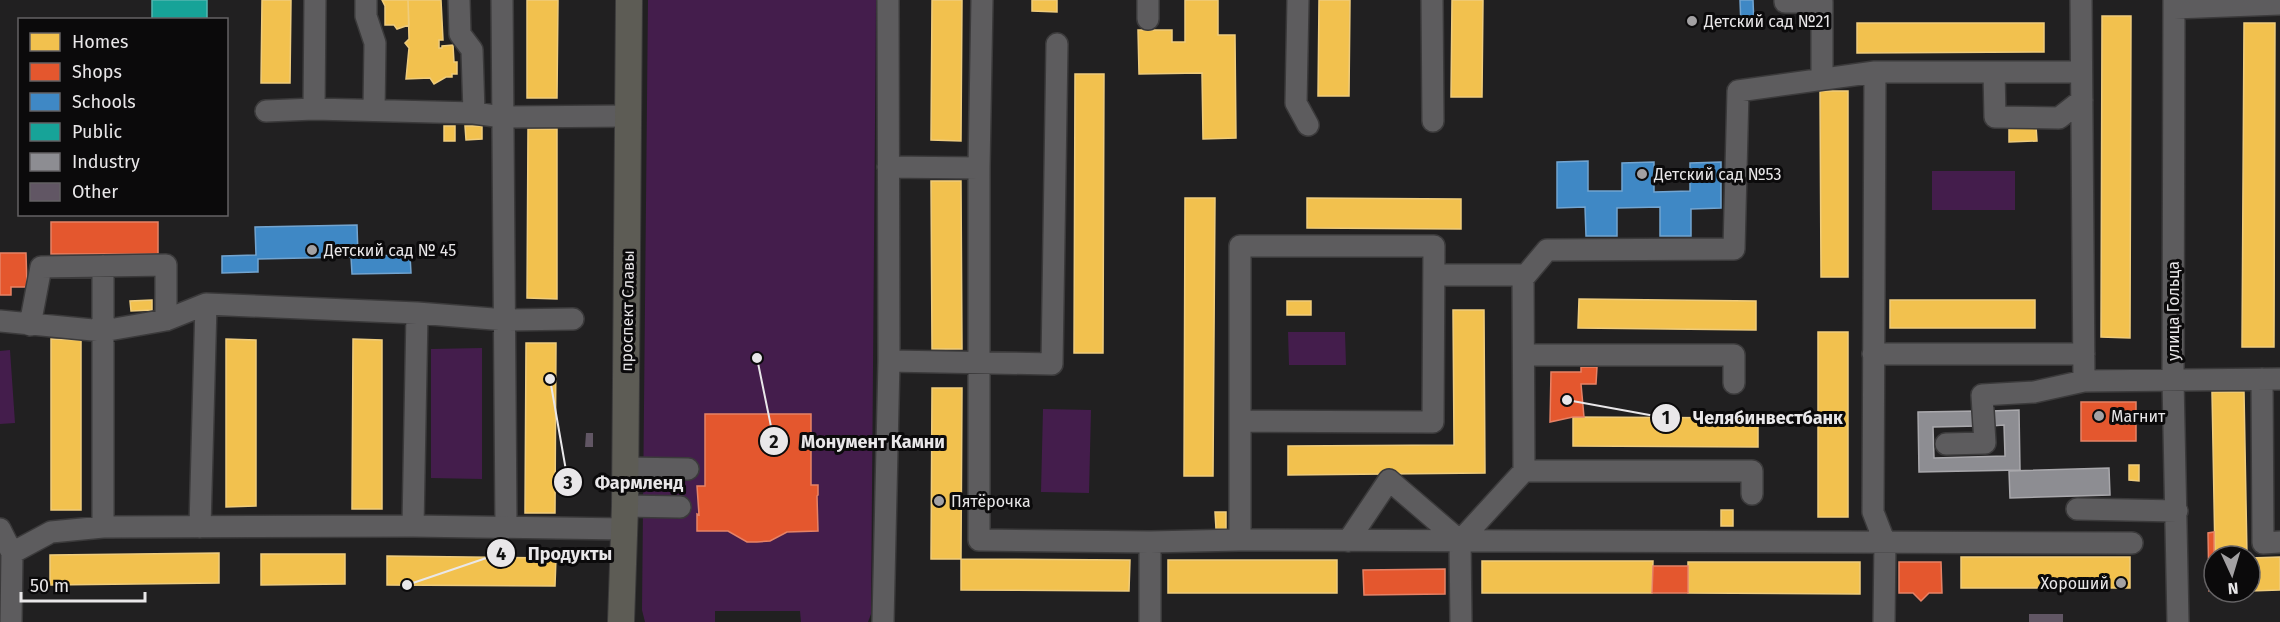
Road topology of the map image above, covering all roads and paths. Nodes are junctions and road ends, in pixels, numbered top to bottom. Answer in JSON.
{"nodes":[{"id":1,"x":315,"y":0,"type":"edge"},
{"id":2,"x":366,"y":0,"type":"edge"},
{"id":3,"x":459,"y":0,"type":"edge"},
{"id":4,"x":502,"y":0,"type":"edge"},
{"id":5,"x":629,"y":0,"type":"edge"},
{"id":6,"x":888,"y":0,"type":"edge"},
{"id":7,"x":982,"y":0,"type":"edge"},
{"id":8,"x":1298,"y":0,"type":"edge"},
{"id":9,"x":1432,"y":0,"type":"edge"},
{"id":10,"x":1785,"y":0,"type":"edge"},
{"id":11,"x":2081,"y":0,"type":"edge"},
{"id":12,"x":2174,"y":4,"type":"edge"},
{"id":13,"x":2280,"y":4,"type":"edge"},
{"id":14,"x":1057,"y":44,"type":"dead end"},
{"id":15,"x":1875,"y":72,"type":"junction"},
{"id":16,"x":1994,"y":72,"type":"junction"},
{"id":17,"x":2081,"y":72,"type":"junction"},
{"id":18,"x":1822,"y":78,"type":"junction"},
{"id":19,"x":2082,"y":100,"type":"junction"},
{"id":20,"x":314,"y":109,"type":"junction"},
{"id":21,"x":374,"y":110,"type":"junction"},
{"id":22,"x":266,"y":111,"type":"dead end"},
{"id":23,"x":474,"y":112,"type":"junction"},
{"id":24,"x":629,"y":116,"type":"junction"},
{"id":25,"x":502,"y":117,"type":"junction"},
{"id":26,"x":1432,"y":121,"type":"dead end"},
{"id":27,"x":1308,"y":125,"type":"dead end"},
{"id":28,"x":888,"y":167,"type":"junction"},
{"id":29,"x":979,"y":168,"type":"junction"},
{"id":30,"x":103,"y":266,"type":"junction"},
{"id":31,"x":1434,"y":275,"type":"junction"},
{"id":32,"x":1523,"y":275,"type":"junction"},
{"id":33,"x":206,"y":304,"type":"junction"},
{"id":34,"x":417,"y":313,"type":"junction"},
{"id":35,"x":573,"y":319,"type":"dead end"},
{"id":36,"x":166,"y":320,"type":"junction"},
{"id":37,"x":506,"y":320,"type":"junction"},
{"id":38,"x":0,"y":321,"type":"edge"},
{"id":39,"x":30,"y":325,"type":"junction"},
{"id":40,"x":103,"y":331,"type":"junction"},
{"id":41,"x":1873,"y":354,"type":"junction"},
{"id":42,"x":2084,"y":354,"type":"junction"},
{"id":43,"x":1524,"y":355,"type":"junction"},
{"id":44,"x":889,"y":362,"type":"junction"},
{"id":45,"x":979,"y":362,"type":"junction"},
{"id":46,"x":2271,"y":379,"type":"edge"},
{"id":47,"x":2174,"y":380,"type":"junction"},
{"id":48,"x":2084,"y":381,"type":"junction"},
{"id":49,"x":1734,"y":383,"type":"dead end"},
{"id":50,"x":1240,"y":421,"type":"junction"},
{"id":51,"x":1946,"y":444,"type":"dead end"},
{"id":52,"x":624,"y":468,"type":"junction"},
{"id":53,"x":688,"y":469,"type":"dead end"},
{"id":54,"x":1524,"y":471,"type":"junction"},
{"id":55,"x":1752,"y":494,"type":"dead end"},
{"id":56,"x":680,"y":507,"type":"dead end"},
{"id":57,"x":2077,"y":509,"type":"dead end"},
{"id":58,"x":2177,"y":511,"type":"junction"},
{"id":59,"x":624,"y":518,"type":"junction"},
{"id":60,"x":413,"y":526,"type":"junction"},
{"id":61,"x":506,"y":526,"type":"junction"},
{"id":62,"x":103,"y":527,"type":"junction"},
{"id":63,"x":200,"y":527,"type":"junction"},
{"id":64,"x":0,"y":529,"type":"edge"},
{"id":65,"x":1240,"y":540,"type":"junction"},
{"id":66,"x":1348,"y":541,"type":"junction"},
{"id":67,"x":1460,"y":541,"type":"junction"},
{"id":68,"x":1150,"y":542,"type":"junction"},
{"id":69,"x":2280,"y":542,"type":"edge"},
{"id":70,"x":1884,"y":543,"type":"junction"},
{"id":71,"x":2132,"y":543,"type":"dead end"},
{"id":72,"x":12,"y":554,"type":"junction"},
{"id":73,"x":12,"y":622,"type":"edge"},
{"id":74,"x":621,"y":622,"type":"edge"},
{"id":75,"x":883,"y":622,"type":"edge"},
{"id":76,"x":1149,"y":622,"type":"edge"},
{"id":77,"x":1461,"y":622,"type":"edge"},
{"id":78,"x":1884,"y":622,"type":"edge"},
{"id":79,"x":2178,"y":622,"type":"edge"}],
"edges":[{"from":1,"to":20,"type":"street"},
{"from":2,"to":21,"type":"street"},
{"from":3,"to":23,"type":"street"},
{"from":4,"to":25,"type":"street"},
{"from":5,"to":24,"type":"main road","name":"проспект Славы"},
{"from":6,"to":28,"type":"street"},
{"from":7,"to":29,"type":"street"},
{"from":8,"to":27,"type":"street"},
{"from":9,"to":26,"type":"street"},
{"from":10,"to":18,"type":"street"},
{"from":11,"to":17,"type":"street"},
{"from":12,"to":13,"type":"street"},
{"from":12,"to":47,"type":"street","name":"улица Гольца"},
{"from":14,"to":45,"type":"street"},
{"from":15,"to":16,"type":"street"},
{"from":15,"to":18,"type":"street"},
{"from":15,"to":41,"type":"street"},
{"from":16,"to":17,"type":"street"},
{"from":16,"to":19,"type":"street"},
{"from":17,"to":19,"type":"street"},
{"from":18,"to":32,"type":"street"},
{"from":19,"to":42,"type":"street"},
{"from":20,"to":21,"type":"street"},
{"from":20,"to":22,"type":"street"},
{"from":21,"to":23,"type":"street"},
{"from":23,"to":25,"type":"street"},
{"from":24,"to":25,"type":"street"},
{"from":24,"to":52,"type":"main road","name":"проспект Славы"},
{"from":25,"to":37,"type":"street"},
{"from":28,"to":29,"type":"street"},
{"from":28,"to":44,"type":"street"},
{"from":29,"to":45,"type":"street"},
{"from":30,"to":36,"type":"street"},
{"from":30,"to":39,"type":"street"},
{"from":30,"to":40,"type":"street"},
{"from":31,"to":32,"type":"street"},
{"from":31,"to":50,"type":"street"},
{"from":31,"to":50,"type":"street"},
{"from":32,"to":43,"type":"street"},
{"from":33,"to":34,"type":"street"},
{"from":33,"to":36,"type":"street"},
{"from":33,"to":63,"type":"street"},
{"from":34,"to":37,"type":"street"},
{"from":34,"to":60,"type":"street"},
{"from":35,"to":37,"type":"street"},
{"from":36,"to":40,"type":"street"},
{"from":37,"to":61,"type":"street"},
{"from":38,"to":39,"type":"street"},
{"from":39,"to":40,"type":"street"},
{"from":40,"to":62,"type":"street"},
{"from":41,"to":42,"type":"street"},
{"from":41,"to":70,"type":"street"},
{"from":42,"to":48,"type":"street"},
{"from":43,"to":49,"type":"street"},
{"from":43,"to":54,"type":"street"},
{"from":44,"to":45,"type":"street"},
{"from":44,"to":75,"type":"street"},
{"from":45,"to":68,"type":"street"},
{"from":46,"to":47,"type":"street"},
{"from":46,"to":69,"type":"street"},
{"from":47,"to":48,"type":"street"},
{"from":47,"to":58,"type":"street","name":"улица Гольца"},
{"from":48,"to":51,"type":"street"},
{"from":50,"to":65,"type":"street"},
{"from":52,"to":53,"type":"street"},
{"from":52,"to":59,"type":"main road","name":"проспект Славы"},
{"from":54,"to":55,"type":"street"},
{"from":54,"to":67,"type":"street"},
{"from":56,"to":59,"type":"street"},
{"from":57,"to":58,"type":"street"},
{"from":58,"to":79,"type":"street","name":"улица Гольца"},
{"from":59,"to":61,"type":"street"},
{"from":59,"to":74,"type":"main road","name":"проспект Славы"},
{"from":60,"to":61,"type":"street"},
{"from":60,"to":63,"type":"street"},
{"from":62,"to":63,"type":"street"},
{"from":62,"to":72,"type":"street"},
{"from":64,"to":72,"type":"street"},
{"from":65,"to":66,"type":"street"},
{"from":65,"to":68,"type":"street"},
{"from":66,"to":67,"type":"street"},
{"from":66,"to":67,"type":"street"},
{"from":67,"to":70,"type":"street"},
{"from":67,"to":77,"type":"street"},
{"from":68,"to":76,"type":"street"},
{"from":70,"to":71,"type":"street"},
{"from":70,"to":78,"type":"street"},
{"from":72,"to":73,"type":"street"}]}
